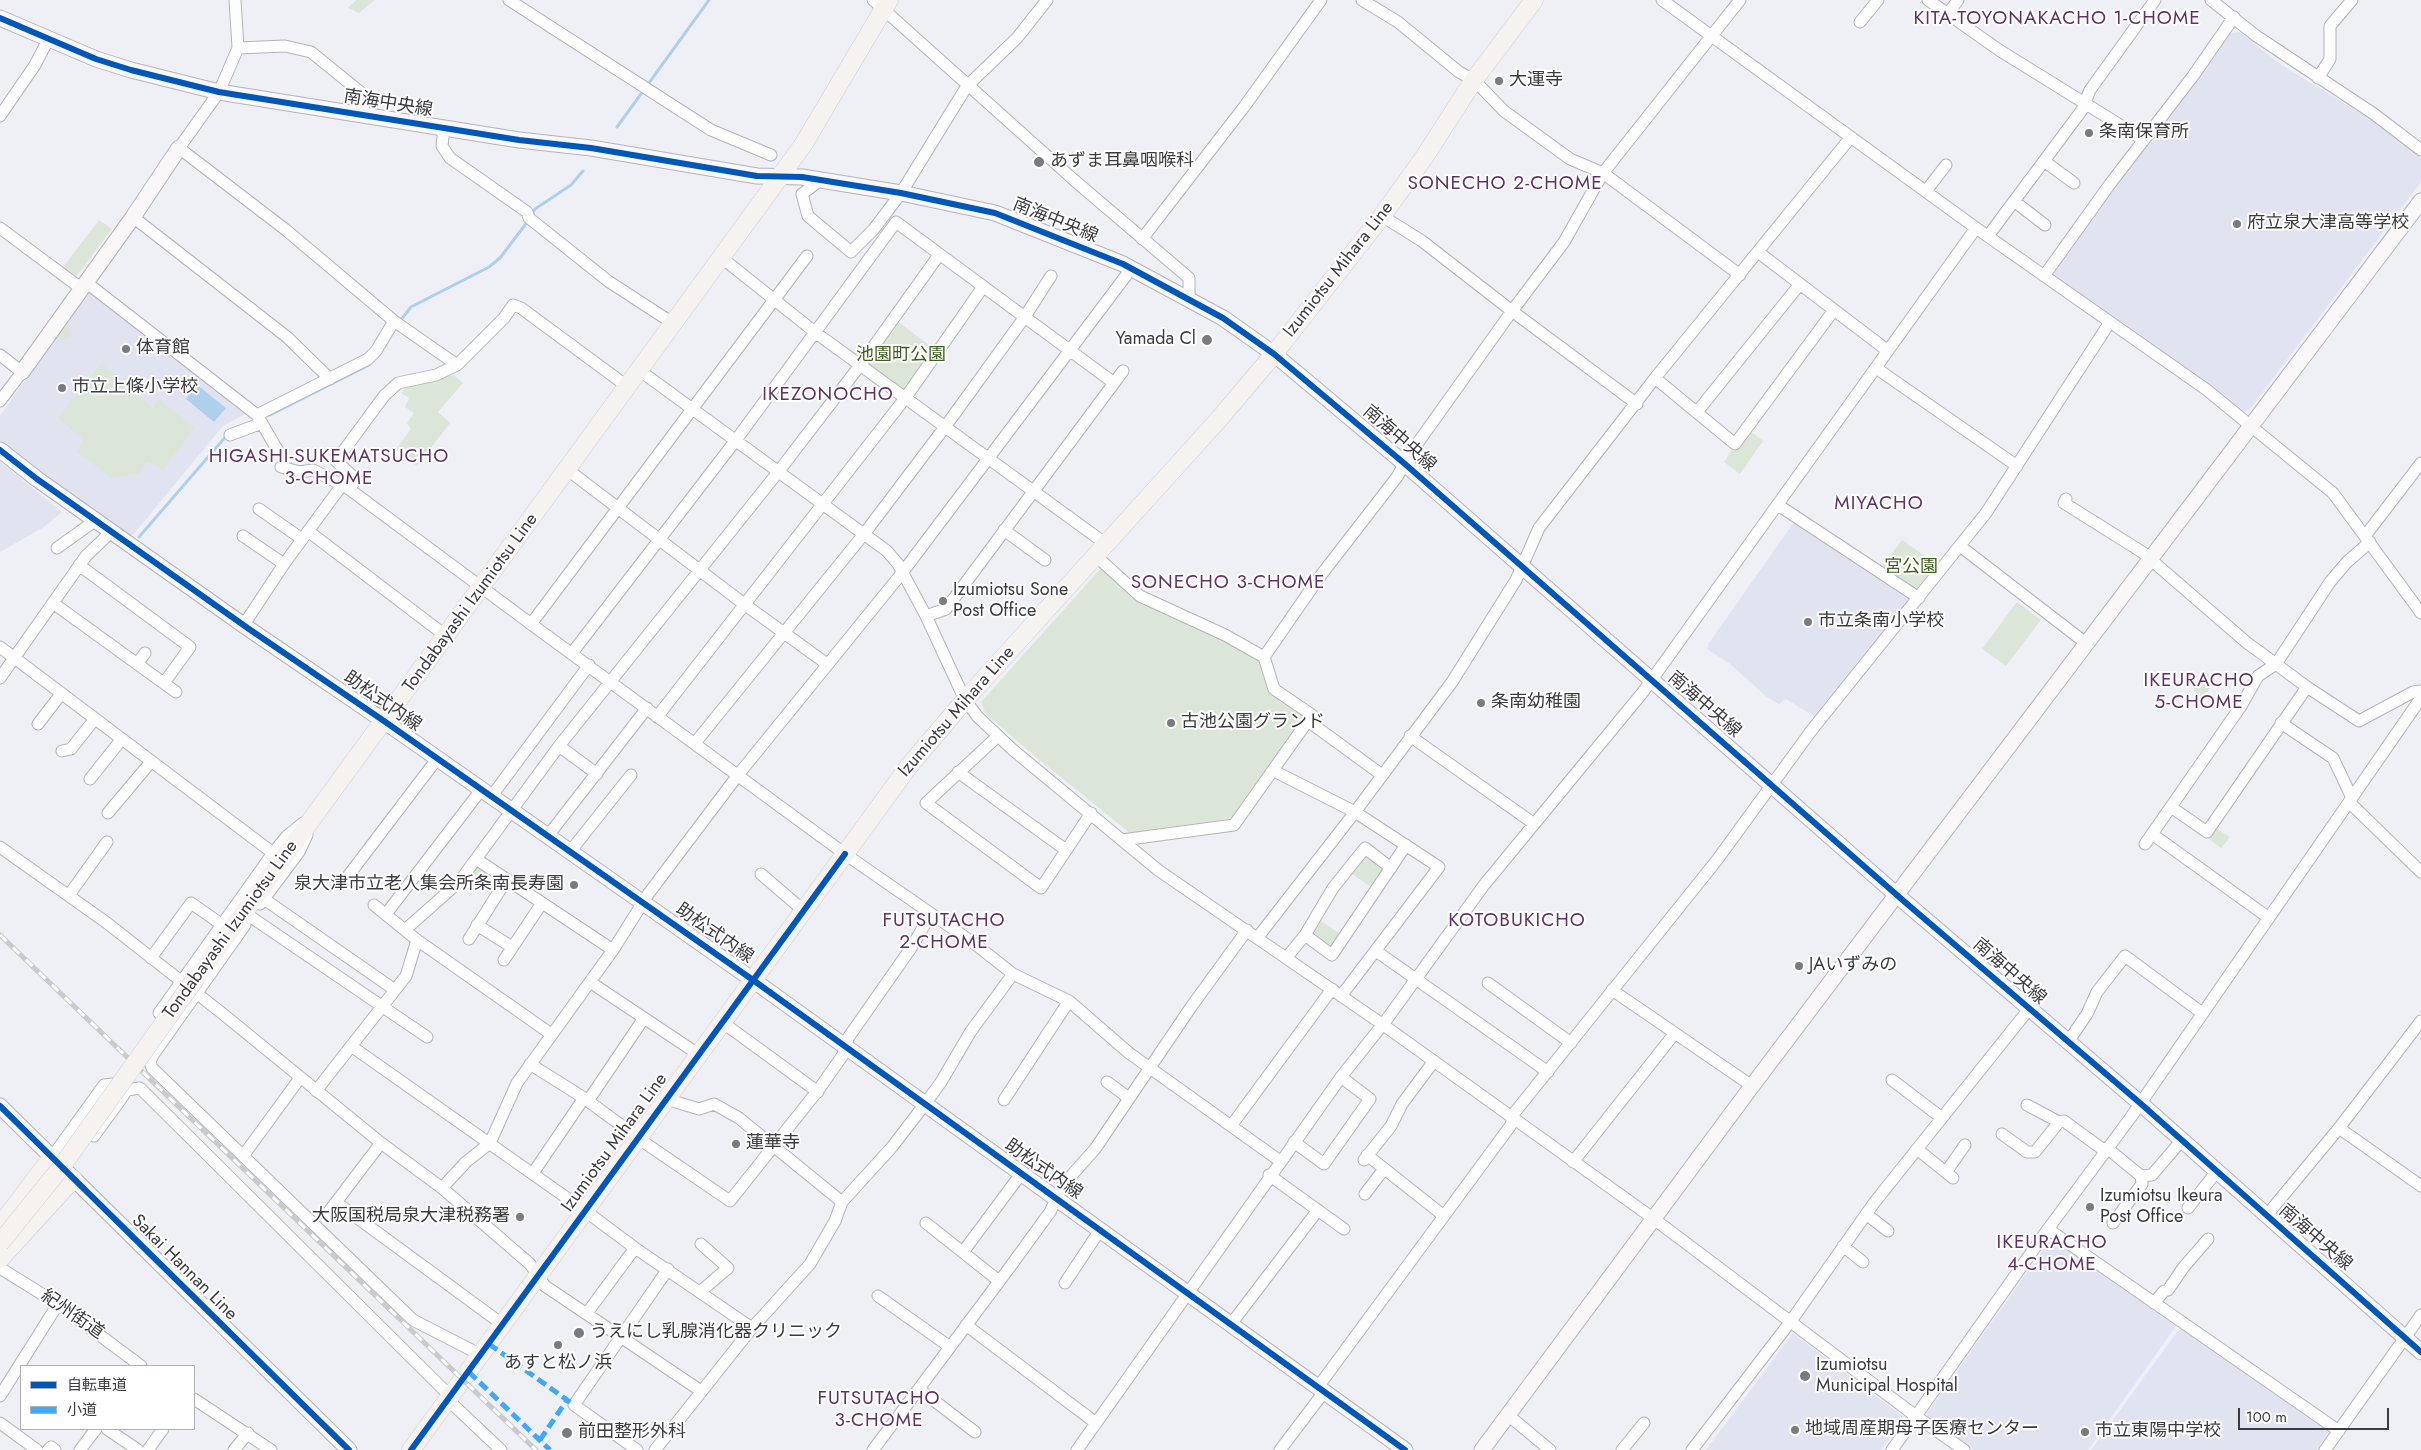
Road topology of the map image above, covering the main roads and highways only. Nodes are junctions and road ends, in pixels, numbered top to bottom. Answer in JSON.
{"nodes":[{"id":1,"x":1534,"y":0,"type":"edge"},
{"id":2,"x":882,"y":3,"type":"edge"},
{"id":3,"x":52,"y":1157,"type":"road end"},
{"id":4,"x":73,"y":1179,"type":"road end"},
{"id":5,"x":0,"y":1226,"type":"edge"},
{"id":6,"x":0,"y":1243,"type":"edge"},
{"id":7,"x":0,"y":1259,"type":"edge"},
{"id":8,"x":411,"y":1450,"type":"edge"}],
"edges":[{"from":1,"to":8,"type":"main road","name":"Izumiotsu Mihara Line"},
{"from":2,"to":6,"type":"main road","name":"Tondabayashi Izumiotsu Line","bridge":true},
{"from":3,"to":5,"type":"main road"},
{"from":4,"to":7,"type":"main road"}]}
